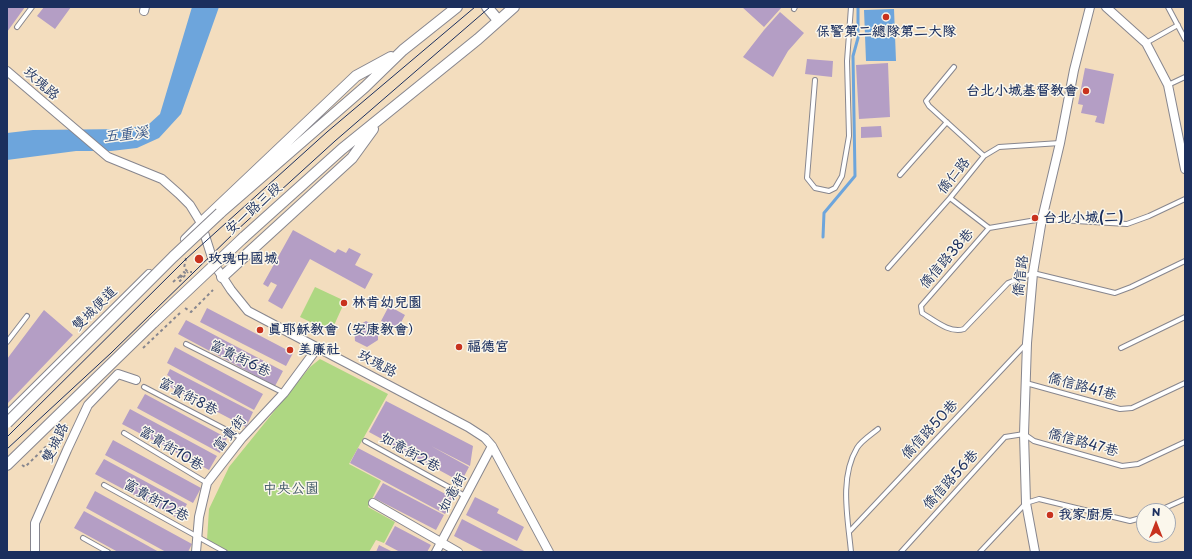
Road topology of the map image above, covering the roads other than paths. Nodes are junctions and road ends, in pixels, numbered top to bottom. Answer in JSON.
{"nodes":[{"id":1,"x":32,"y":7,"type":"edge"},
{"id":2,"x":457,"y":7,"type":"edge"},
{"id":3,"x":487,"y":7,"type":"edge"},
{"id":4,"x":512,"y":7,"type":"edge"},
{"id":5,"x":851,"y":7,"type":"edge"},
{"id":6,"x":1090,"y":7,"type":"edge"},
{"id":7,"x":1107,"y":7,"type":"edge"},
{"id":8,"x":1168,"y":7,"type":"edge"},
{"id":9,"x":498,"y":20,"type":"junction"},
{"id":10,"x":1178,"y":25,"type":"junction"},
{"id":11,"x":17,"y":27,"type":"dead end"},
{"id":12,"x":1185,"y":39,"type":"edge"},
{"id":13,"x":1146,"y":43,"type":"junction"},
{"id":14,"x":403,"y":50,"type":"junction"},
{"id":15,"x":954,"y":67,"type":"dead end"},
{"id":16,"x":7,"y":71,"type":"edge"},
{"id":17,"x":1185,"y":77,"type":"edge"},
{"id":18,"x":816,"y":80,"type":"dead end"},
{"id":19,"x":1168,"y":85,"type":"junction"},
{"id":20,"x":381,"y":118,"type":"junction"},
{"id":21,"x":947,"y":122,"type":"junction"},
{"id":22,"x":1060,"y":142,"type":"junction"},
{"id":23,"x":1183,"y":145,"type":"edge"},
{"id":24,"x":984,"y":156,"type":"junction"},
{"id":25,"x":1185,"y":169,"type":"edge"},
{"id":26,"x":900,"y":175,"type":"dead end"},
{"id":27,"x":950,"y":198,"type":"junction"},
{"id":28,"x":1185,"y":199,"type":"edge"},
{"id":29,"x":1042,"y":219,"type":"junction"},
{"id":30,"x":201,"y":223,"type":"junction"},
{"id":31,"x":989,"y":228,"type":"junction"},
{"id":32,"x":1185,"y":262,"type":"edge"},
{"id":33,"x":888,"y":268,"type":"dead end"},
{"id":34,"x":1033,"y":273,"type":"junction"},
{"id":35,"x":222,"y":277,"type":"junction"},
{"id":36,"x":28,"y":316,"type":"dead end"},
{"id":37,"x":1185,"y":317,"type":"edge"},
{"id":38,"x":7,"y":342,"type":"edge"},
{"id":39,"x":1027,"y":343,"type":"junction"},
{"id":40,"x":186,"y":344,"type":"dead end"},
{"id":41,"x":318,"y":347,"type":"junction"},
{"id":42,"x":1121,"y":348,"type":"dead end"},
{"id":43,"x":136,"y":380,"type":"dead end"},
{"id":44,"x":1026,"y":383,"type":"junction"},
{"id":45,"x":1185,"y":383,"type":"edge"},
{"id":46,"x":144,"y":387,"type":"dead end"},
{"id":47,"x":284,"y":393,"type":"junction"},
{"id":48,"x":7,"y":415,"type":"edge"},
{"id":49,"x":7,"y":423,"type":"edge"},
{"id":50,"x":878,"y":429,"type":"dead end"},
{"id":51,"x":124,"y":433,"type":"dead end"},
{"id":52,"x":1024,"y":434,"type":"junction"},
{"id":53,"x":242,"y":438,"type":"junction"},
{"id":54,"x":365,"y":441,"type":"dead end"},
{"id":55,"x":1185,"y":442,"type":"edge"},
{"id":56,"x":492,"y":446,"type":"junction"},
{"id":57,"x":7,"y":465,"type":"edge"},
{"id":58,"x":207,"y":483,"type":"junction"},
{"id":59,"x":104,"y":486,"type":"dead end"},
{"id":60,"x":466,"y":496,"type":"junction"},
{"id":61,"x":373,"y":503,"type":"dead end"},
{"id":62,"x":1026,"y":503,"type":"junction"},
{"id":63,"x":1136,"y":519,"type":"edge"},
{"id":64,"x":849,"y":532,"type":"junction"},
{"id":65,"x":196,"y":537,"type":"junction"},
{"id":66,"x":83,"y":538,"type":"dead end"},
{"id":67,"x":441,"y":543,"type":"junction"},
{"id":68,"x":35,"y":552,"type":"edge"},
{"id":69,"x":108,"y":552,"type":"edge"},
{"id":70,"x":196,"y":552,"type":"edge"},
{"id":71,"x":225,"y":552,"type":"edge"},
{"id":72,"x":436,"y":552,"type":"edge"},
{"id":73,"x":458,"y":552,"type":"edge"},
{"id":74,"x":550,"y":552,"type":"edge"},
{"id":75,"x":851,"y":552,"type":"edge"},
{"id":76,"x":901,"y":552,"type":"edge"},
{"id":77,"x":980,"y":552,"type":"edge"},
{"id":78,"x":1035,"y":552,"type":"edge"}],
"edges":[{"from":1,"to":11,"type":"lane"},
{"from":2,"to":14,"type":"street","name":"安一路三段"},
{"from":3,"to":9,"type":"street"},
{"from":4,"to":9,"type":"street","name":"安一路三段"},
{"from":5,"to":18,"type":"lane"},
{"from":6,"to":22,"type":"street","name":"僑信路"},
{"from":7,"to":13,"type":"street"},
{"from":8,"to":10,"type":"lane"},
{"from":9,"to":20,"type":"street","name":"安一路三段"},
{"from":10,"to":12,"type":"lane"},
{"from":10,"to":13,"type":"lane"},
{"from":13,"to":19,"type":"street"},
{"from":14,"to":30,"type":"street"},
{"from":14,"to":49,"type":"street","name":"安一路三段","bridge":true},
{"from":15,"to":21,"type":"lane"},
{"from":16,"to":30,"type":"street","name":"玫瑰路"},
{"from":17,"to":19,"type":"lane"},
{"from":19,"to":23,"type":"street"},
{"from":20,"to":35,"type":"street"},
{"from":20,"to":57,"type":"street","name":"安一路三段","bridge":true},
{"from":21,"to":24,"type":"lane"},
{"from":21,"to":26,"type":"lane"},
{"from":22,"to":24,"type":"lane","name":"僑仁路"},
{"from":22,"to":29,"type":"street","name":"僑信路"},
{"from":23,"to":25,"type":"street"},
{"from":24,"to":27,"type":"lane","name":"僑仁路"},
{"from":27,"to":31,"type":"lane"},
{"from":27,"to":33,"type":"lane","name":"僑仁路"},
{"from":28,"to":29,"type":"lane","name":"僑信路38巷"},
{"from":29,"to":31,"type":"lane","name":"僑信路38巷"},
{"from":29,"to":34,"type":"street","name":"僑信路"},
{"from":30,"to":35,"type":"street","name":"玫瑰路"},
{"from":30,"to":48,"type":"street","name":"雙城便道"},
{"from":31,"to":34,"type":"lane","name":"僑信路38巷"},
{"from":32,"to":34,"type":"lane"},
{"from":34,"to":39,"type":"street","name":"僑信路"},
{"from":35,"to":41,"type":"street","name":"玫瑰路"},
{"from":36,"to":38,"type":"lane"},
{"from":37,"to":42,"type":"lane"},
{"from":39,"to":44,"type":"street","name":"僑信路"},
{"from":39,"to":64,"type":"lane","name":"僑信路50巷"},
{"from":40,"to":47,"type":"lane","name":"富貴街6巷"},
{"from":41,"to":47,"type":"street","name":"富貴街"},
{"from":41,"to":56,"type":"street","name":"玫瑰路"},
{"from":43,"to":68,"type":"street","name":"雙城路"},
{"from":44,"to":45,"type":"lane","name":"僑信路41巷"},
{"from":44,"to":52,"type":"street","name":"僑信路"},
{"from":46,"to":53,"type":"lane","name":"富貴街8巷"},
{"from":47,"to":53,"type":"street","name":"富貴街"},
{"from":50,"to":64,"type":"lane"},
{"from":51,"to":58,"type":"lane","name":"富貴街10巷"},
{"from":52,"to":55,"type":"lane","name":"僑信路47巷"},
{"from":52,"to":62,"type":"street","name":"僑信路"},
{"from":52,"to":76,"type":"lane","name":"僑信路56巷"},
{"from":53,"to":58,"type":"street","name":"富貴街"},
{"from":54,"to":60,"type":"lane","name":"如意街2巷"},
{"from":56,"to":60,"type":"street","name":"如意街"},
{"from":56,"to":74,"type":"street","name":"玫瑰路"},
{"from":58,"to":65,"type":"street","name":"富貴街"},
{"from":59,"to":65,"type":"lane","name":"富貴街12巷"},
{"from":60,"to":67,"type":"street","name":"如意街"},
{"from":61,"to":67,"type":"street"},
{"from":62,"to":63,"type":"lane"},
{"from":62,"to":77,"type":"lane"},
{"from":62,"to":78,"type":"street","name":"僑信路"},
{"from":64,"to":75,"type":"lane"},
{"from":65,"to":70,"type":"street","name":"富貴街"},
{"from":65,"to":71,"type":"lane","name":"富貴街12巷"},
{"from":66,"to":69,"type":"lane"},
{"from":67,"to":72,"type":"street","name":"如意街"},
{"from":67,"to":73,"type":"street"}]}
